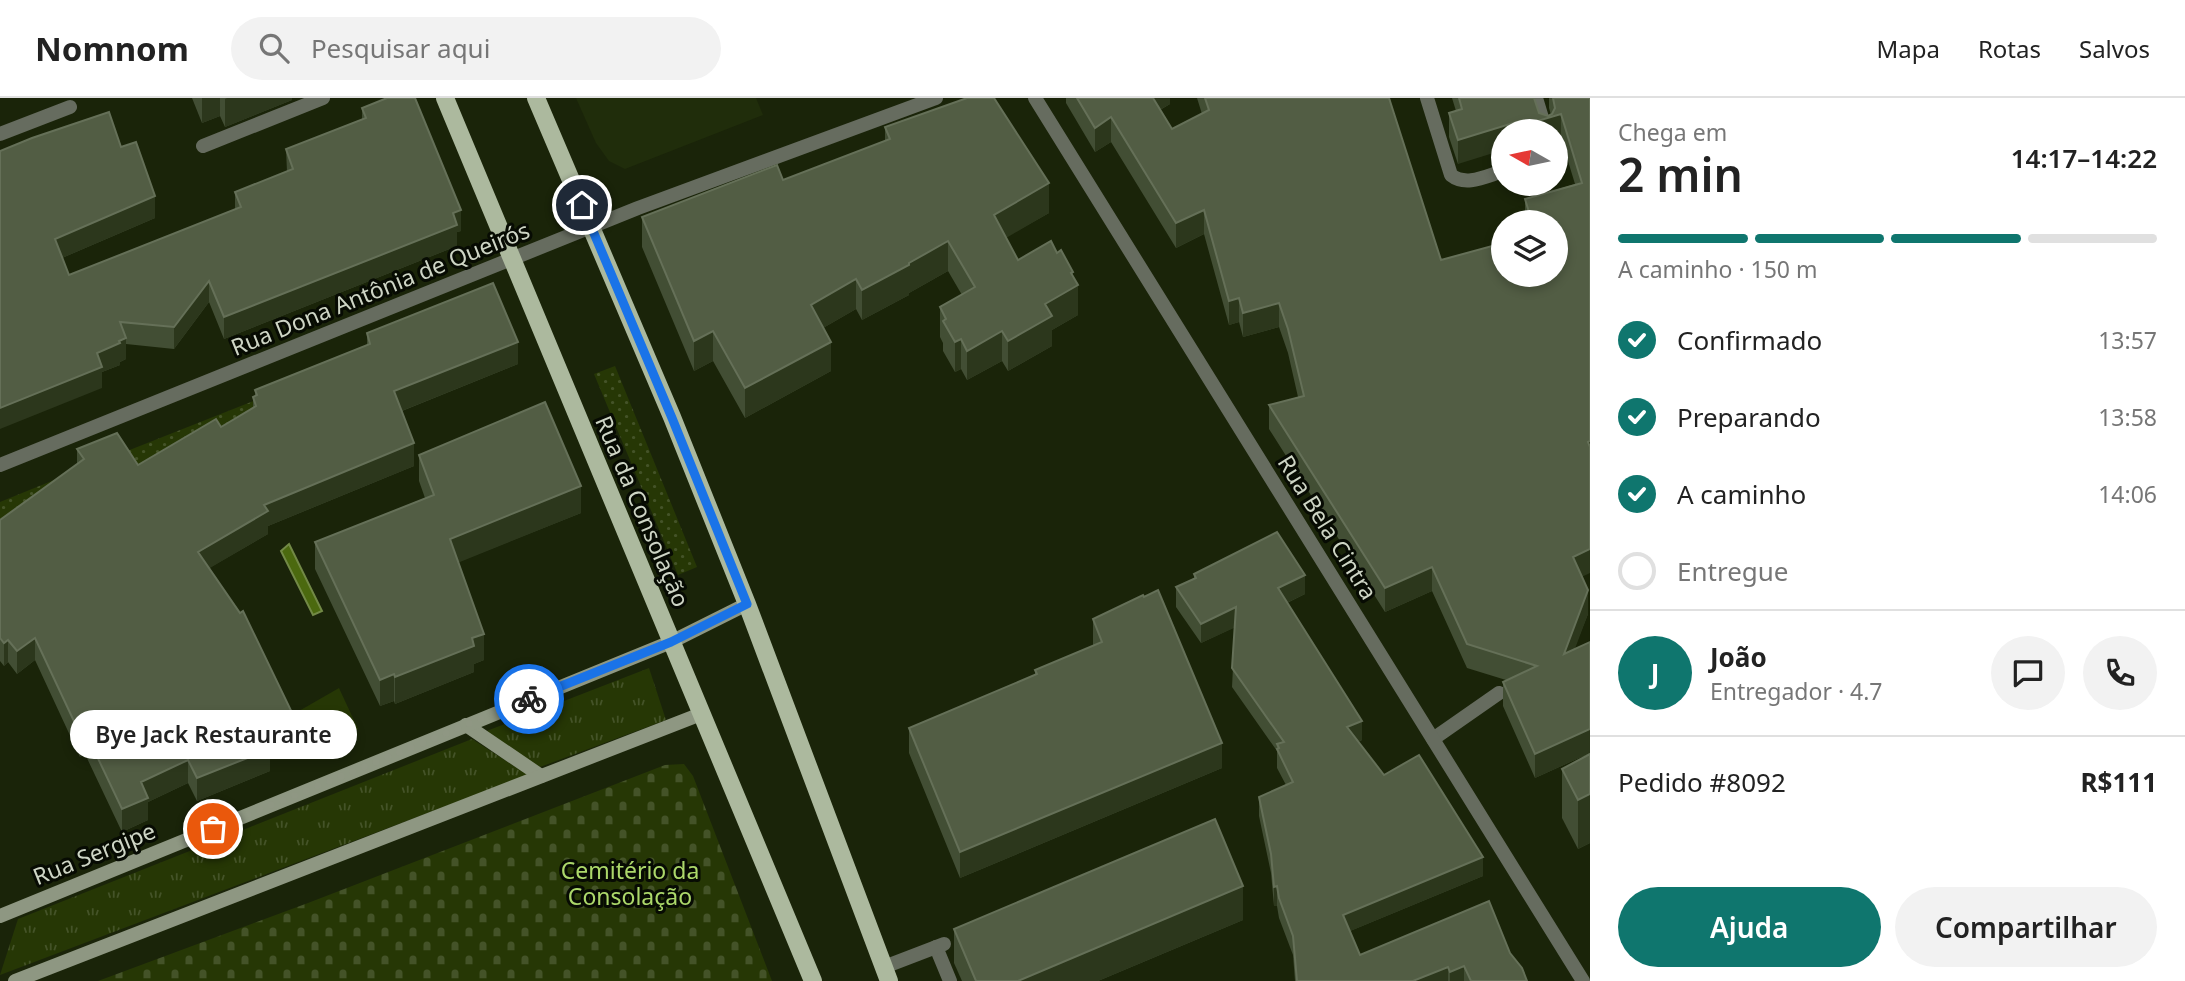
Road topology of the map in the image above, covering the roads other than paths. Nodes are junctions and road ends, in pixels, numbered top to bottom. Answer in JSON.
{"nodes":[{"id":1,"x":323,"y":98,"type":"edge"},
{"id":2,"x":445,"y":98,"type":"edge"},
{"id":3,"x":536,"y":98,"type":"edge"},
{"id":4,"x":936,"y":98,"type":"edge"},
{"id":5,"x":1035,"y":98,"type":"edge"},
{"id":6,"x":1427,"y":98,"type":"edge"},
{"id":7,"x":1536,"y":98,"type":"edge"},
{"id":8,"x":70,"y":107,"type":"dead end"},
{"id":9,"x":1542,"y":119,"type":"edge"},
{"id":10,"x":0,"y":134,"type":"edge"},
{"id":11,"x":203,"y":146,"type":"dead end"},
{"id":12,"x":1491,"y":175,"type":"edge"},
{"id":13,"x":591,"y":227,"type":"junction"},
{"id":14,"x":512,"y":260,"type":"junction"},
{"id":15,"x":0,"y":465,"type":"edge"},
{"id":16,"x":747,"y":604,"type":"junction"},
{"id":17,"x":671,"y":642,"type":"junction"},
{"id":18,"x":1499,"y":693,"type":"dead end"},
{"id":19,"x":701,"y":714,"type":"junction"},
{"id":20,"x":466,"y":725,"type":"junction"},
{"id":21,"x":1433,"y":739,"type":"junction"},
{"id":22,"x":541,"y":776,"type":"junction"},
{"id":23,"x":0,"y":916,"type":"edge"},
{"id":24,"x":887,"y":974,"type":"edge"},
{"id":25,"x":15,"y":981,"type":"edge"},
{"id":26,"x":813,"y":981,"type":"edge"},
{"id":27,"x":950,"y":981,"type":"edge"},
{"id":28,"x":1583,"y":981,"type":"edge"}],
"edges":[{"from":1,"to":11,"type":"street"},
{"from":2,"to":14,"type":"main road","name":"Rua da Consolação"},
{"from":3,"to":13,"type":"main road"},
{"from":4,"to":13,"type":"street","name":"Rua Dona Antônia de Queirós"},
{"from":5,"to":21,"type":"street","name":"Rua Bela Cintra"},
{"from":6,"to":12,"type":"street"},
{"from":7,"to":9,"type":"street"},
{"from":8,"to":10,"type":"street"},
{"from":13,"to":14,"type":"street","name":"Rua Dona Antônia de Queirós"},
{"from":13,"to":16,"type":"main road"},
{"from":14,"to":15,"type":"street","name":"Rua Dona Antônia de Queirós"},
{"from":14,"to":17,"type":"main road","name":"Rua da Consolação"},
{"from":16,"to":17,"type":"street","name":"Rua Sergipe"},
{"from":16,"to":24,"type":"main road"},
{"from":17,"to":19,"type":"main road","name":"Rua da Consolação"},
{"from":17,"to":20,"type":"street","name":"Rua Sergipe"},
{"from":18,"to":21,"type":"street"},
{"from":19,"to":22,"type":"street"},
{"from":19,"to":26,"type":"main road","name":"Rua da Consolação"},
{"from":20,"to":22,"type":"street"},
{"from":20,"to":23,"type":"street","name":"Rua Sergipe"},
{"from":21,"to":28,"type":"street","name":"Rua Bela Cintra"},
{"from":22,"to":25,"type":"street"},
{"from":24,"to":27,"type":"street"}]}
